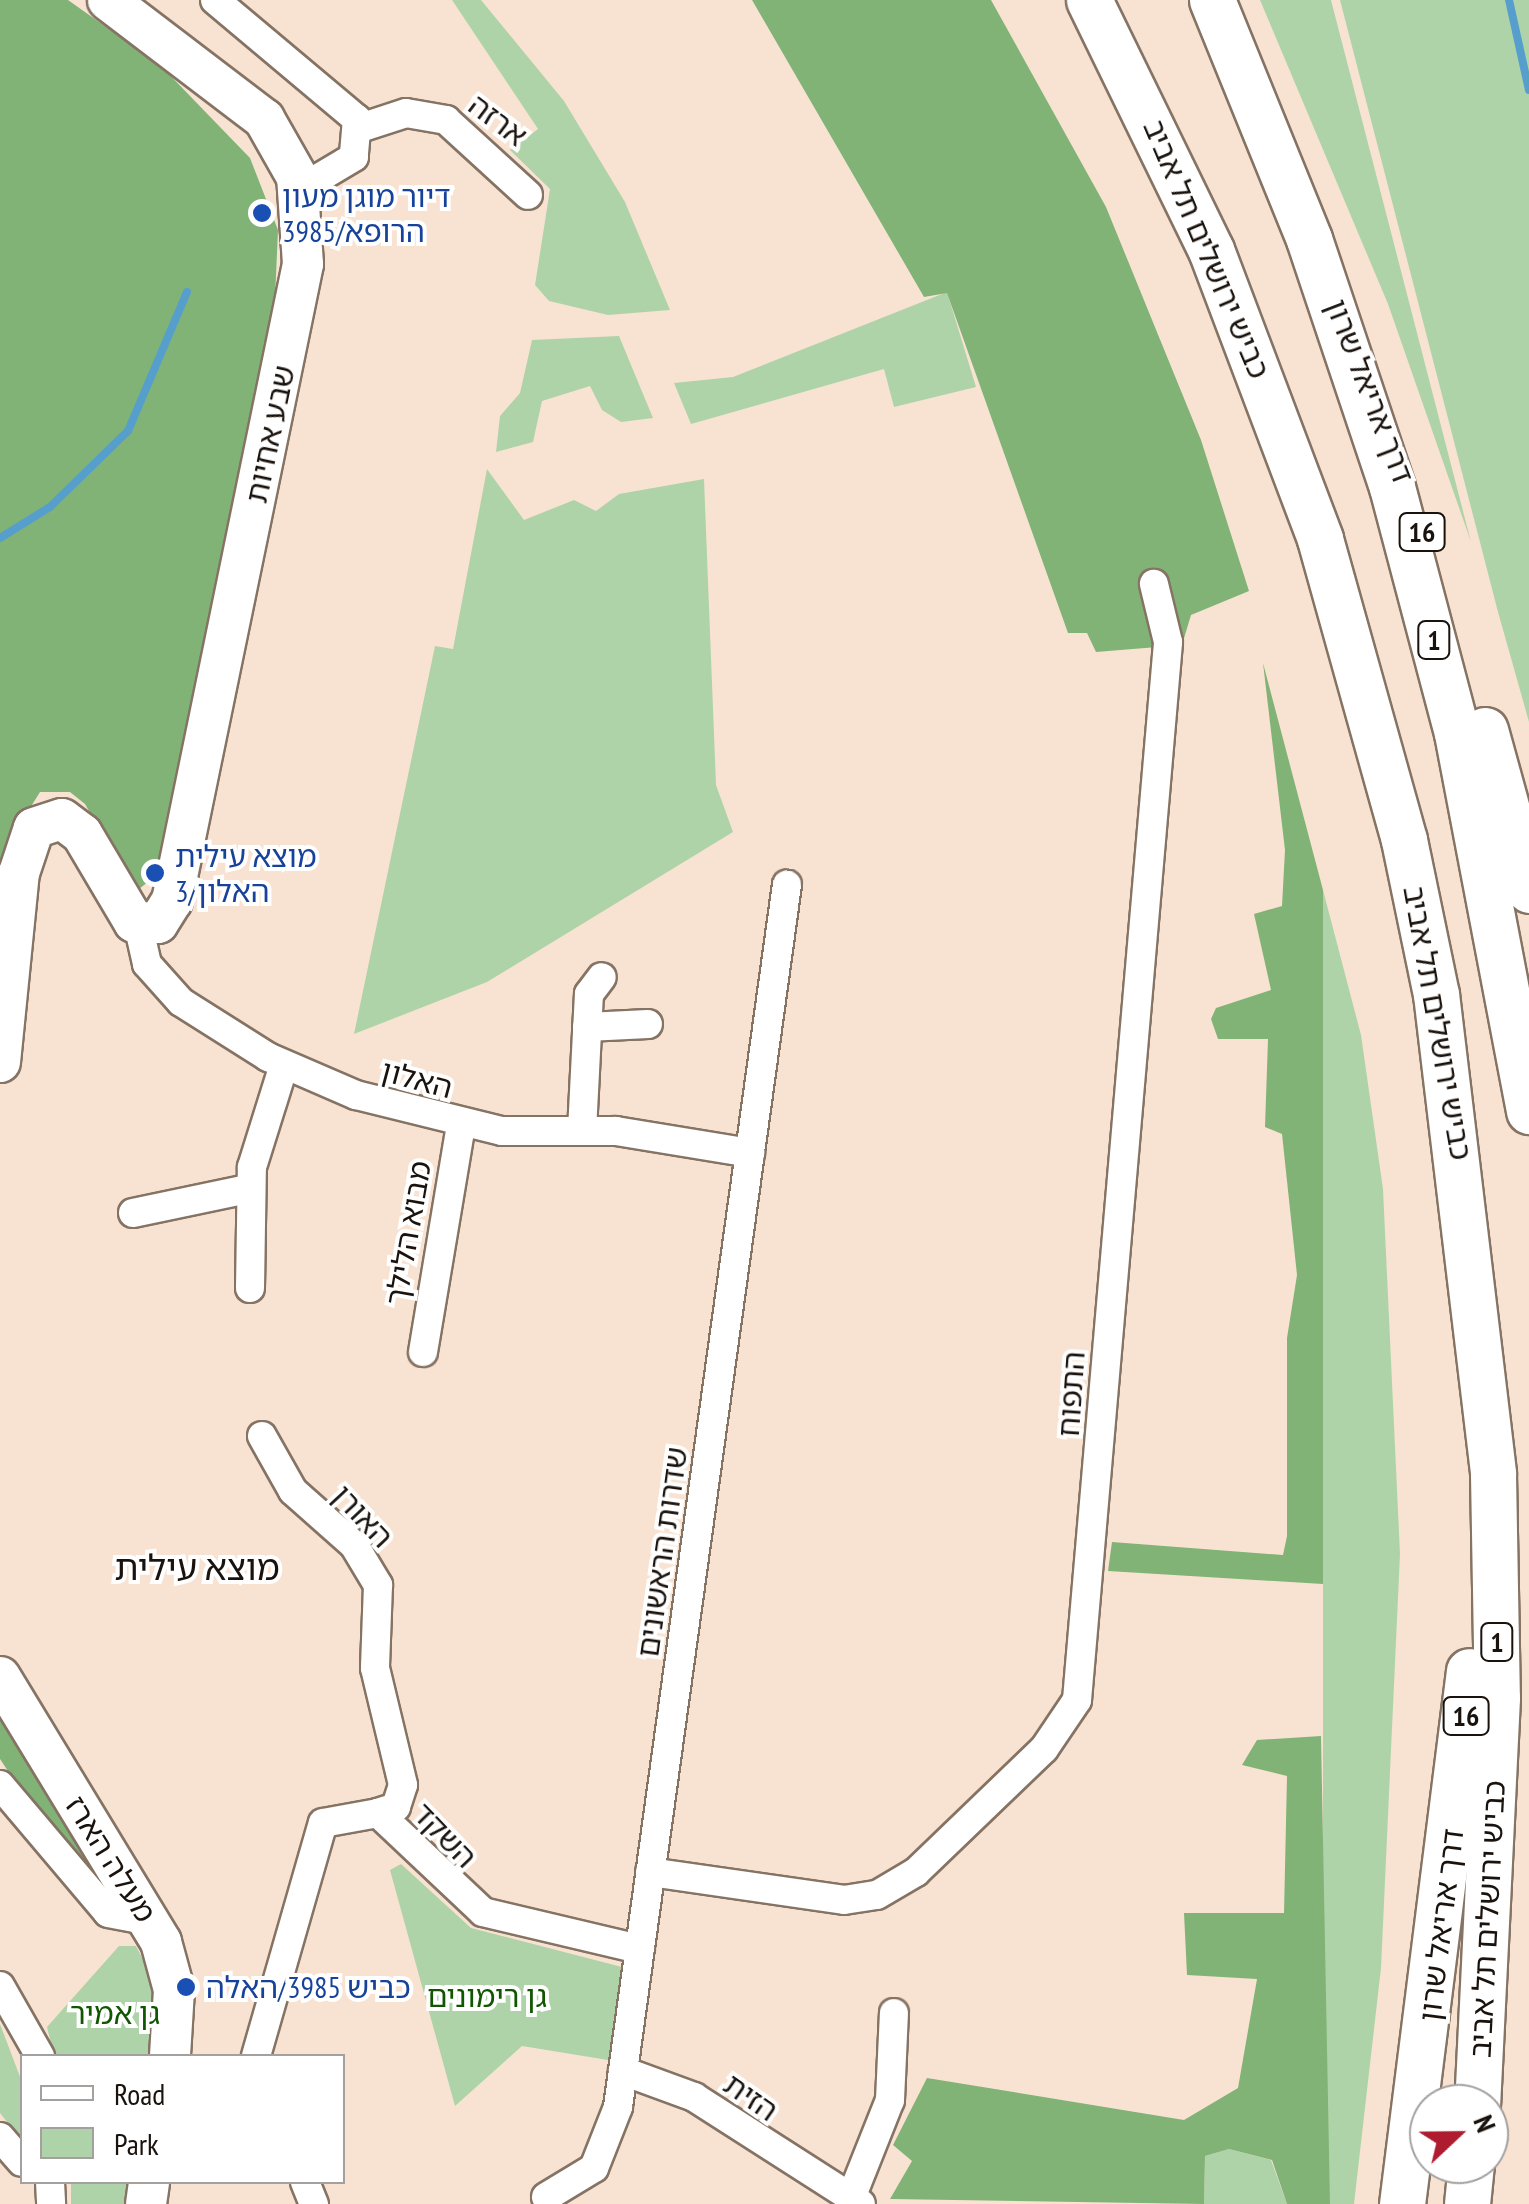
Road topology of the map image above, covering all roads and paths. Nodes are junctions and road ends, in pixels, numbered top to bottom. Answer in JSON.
{"nodes":[{"id":1,"x":108,"y":0,"type":"edge"},
{"id":2,"x":215,"y":0,"type":"edge"},
{"id":3,"x":1089,"y":0,"type":"edge"},
{"id":4,"x":1212,"y":0,"type":"edge"},
{"id":5,"x":360,"y":128,"type":"junction"},
{"id":6,"x":1287,"y":183,"type":"junction"},
{"id":7,"x":300,"y":189,"type":"junction"},
{"id":8,"x":528,"y":194,"type":"dead end"},
{"id":9,"x":1154,"y":584,"type":"dead end"},
{"id":10,"x":787,"y":885,"type":"dead end"},
{"id":11,"x":1529,"y":890,"type":"edge"},
{"id":12,"x":138,"y":924,"type":"junction"},
{"id":13,"x":602,"y":978,"type":"dead end"},
{"id":14,"x":648,"y":1024,"type":"dead end"},
{"id":15,"x":587,"y":1027,"type":"junction"},
{"id":16,"x":0,"y":1062,"type":"edge"},
{"id":17,"x":284,"y":1065,"type":"junction"},
{"id":18,"x":1529,"y":1111,"type":"edge"},
{"id":19,"x":461,"y":1124,"type":"junction"},
{"id":20,"x":582,"y":1130,"type":"junction"},
{"id":21,"x":750,"y":1154,"type":"junction"},
{"id":22,"x":248,"y":1189,"type":"junction"},
{"id":23,"x":134,"y":1213,"type":"dead end"},
{"id":24,"x":1470,"y":1224,"type":"junction"},
{"id":25,"x":250,"y":1288,"type":"dead end"},
{"id":26,"x":424,"y":1352,"type":"dead end"},
{"id":27,"x":262,"y":1436,"type":"dead end"},
{"id":28,"x":0,"y":1677,"type":"edge"},
{"id":29,"x":0,"y":1785,"type":"edge"},
{"id":30,"x":378,"y":1813,"type":"junction"},
{"id":31,"x":650,"y":1872,"type":"junction"},
{"id":32,"x":150,"y":1920,"type":"junction"},
{"id":33,"x":640,"y":1949,"type":"junction"},
{"id":34,"x":0,"y":1986,"type":"edge"},
{"id":35,"x":894,"y":2013,"type":"dead end"},
{"id":36,"x":39,"y":2054,"type":"edge"},
{"id":37,"x":170,"y":2054,"type":"edge"},
{"id":38,"x":257,"y":2054,"type":"edge"},
{"id":39,"x":623,"y":2072,"type":"junction"},
{"id":40,"x":1478,"y":2084,"type":"edge"},
{"id":41,"x":0,"y":2137,"type":"edge"},
{"id":42,"x":20,"y":2160,"type":"edge"},
{"id":43,"x":546,"y":2197,"type":"dead end"},
{"id":44,"x":844,"y":2199,"type":"edge"},
{"id":45,"x":1402,"y":2204,"type":"edge"}],
"edges":[{"from":1,"to":7,"type":"main road","name":"שבע אחיות"},
{"from":2,"to":5,"type":"street"},
{"from":3,"to":24,"type":"highway","name":"כביש ירושלים תל אביב","number":"1"},
{"from":4,"to":6,"type":"highway","number":"1"},
{"from":5,"to":7,"type":"street"},
{"from":5,"to":8,"type":"street","name":"ארזה"},
{"from":6,"to":11,"type":"highway","name":"דרך אריאל שרון","number":"16"},
{"from":6,"to":18,"type":"highway","number":"1"},
{"from":7,"to":12,"type":"main road","name":"שבע אחיות"},
{"from":9,"to":31,"type":"street","name":"התפוח"},
{"from":10,"to":21,"type":"street","name":"שדרות הראשונים"},
{"from":12,"to":16,"type":"main road"},
{"from":12,"to":17,"type":"street","name":"האלון"},
{"from":13,"to":15,"type":"street"},
{"from":14,"to":15,"type":"street"},
{"from":15,"to":20,"type":"street"},
{"from":17,"to":19,"type":"street","name":"האלון"},
{"from":17,"to":22,"type":"street"},
{"from":19,"to":20,"type":"street","name":"האלון"},
{"from":19,"to":26,"type":"street","name":"מבוא הלילך"},
{"from":20,"to":21,"type":"street","name":"האלון"},
{"from":21,"to":31,"type":"street","name":"שדרות הראשונים"},
{"from":22,"to":23,"type":"street"},
{"from":22,"to":25,"type":"street"},
{"from":24,"to":40,"type":"highway","name":"כביש ירושלים תל אביב","number":"1"},
{"from":24,"to":45,"type":"highway","name":"דרך אריאל שרון","number":"16"},
{"from":27,"to":30,"type":"street","name":"האורן"},
{"from":28,"to":32,"type":"main road","name":"מעלה הארז"},
{"from":29,"to":32,"type":"street"},
{"from":30,"to":33,"type":"street","name":"השקד"},
{"from":30,"to":38,"type":"street","name":"השקד"},
{"from":31,"to":33,"type":"street","name":"שדרות הראשונים"},
{"from":32,"to":37,"type":"main road","name":"מעלה הארז"},
{"from":33,"to":39,"type":"street","name":"שדרות הראשונים"},
{"from":34,"to":36,"type":"street"},
{"from":35,"to":44,"type":"street"},
{"from":39,"to":43,"type":"street","name":"שדרות הראשונים"},
{"from":39,"to":44,"type":"street","name":"הזית"},
{"from":41,"to":42,"type":"street"}]}
